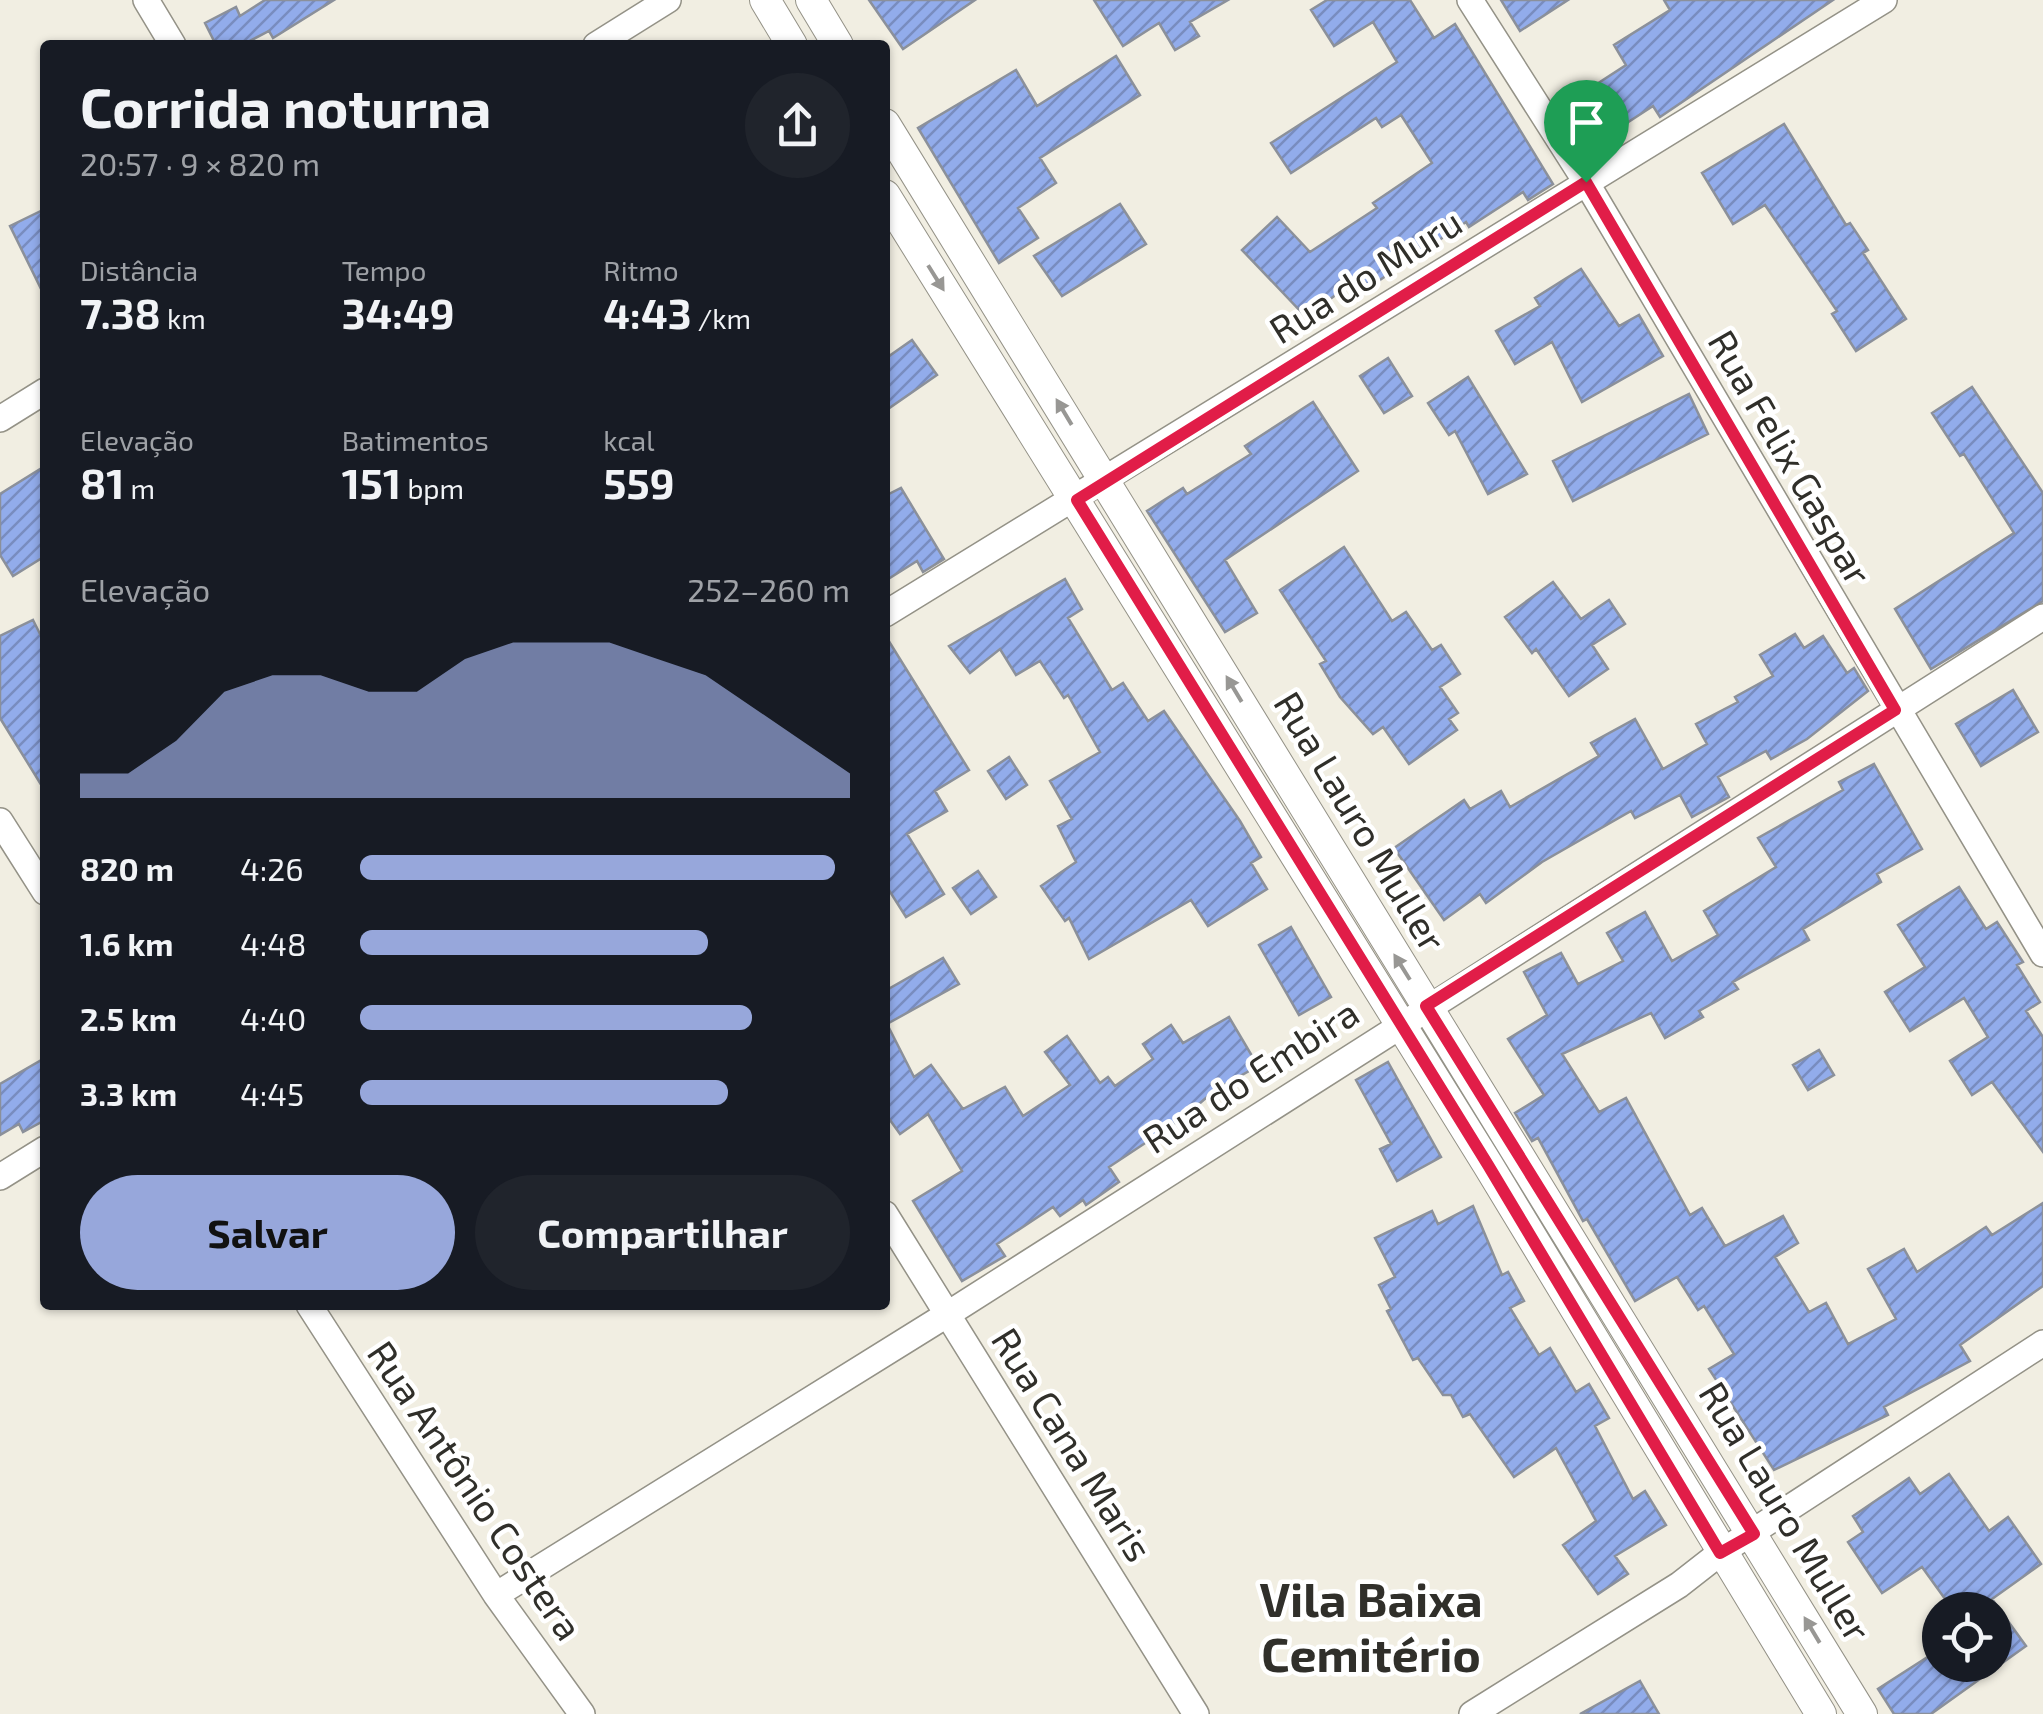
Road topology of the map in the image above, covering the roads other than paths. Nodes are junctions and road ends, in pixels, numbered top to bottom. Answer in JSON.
{"nodes":[{"id":1,"x":146,"y":0,"type":"edge"},
{"id":2,"x":668,"y":0,"type":"edge"},
{"id":3,"x":764,"y":0,"type":"edge"},
{"id":4,"x":811,"y":0,"type":"edge"},
{"id":5,"x":1470,"y":0,"type":"edge"},
{"id":6,"x":1884,"y":0,"type":"edge"},
{"id":7,"x":170,"y":40,"type":"edge"},
{"id":8,"x":604,"y":40,"type":"edge"},
{"id":9,"x":789,"y":40,"type":"edge"},
{"id":10,"x":835,"y":40,"type":"edge"},
{"id":11,"x":890,"y":132,"type":"edge"},
{"id":12,"x":1586,"y":182,"type":"junction"},
{"id":13,"x":890,"y":203,"type":"edge"},
{"id":14,"x":40,"y":394,"type":"edge"},
{"id":15,"x":0,"y":419,"type":"edge"},
{"id":16,"x":1105,"y":481,"type":"junction"},
{"id":17,"x":1077,"y":500,"type":"junction"},
{"id":18,"x":890,"y":611,"type":"edge"},
{"id":19,"x":2043,"y":617,"type":"edge"},
{"id":20,"x":1895,"y":710,"type":"junction"},
{"id":21,"x":0,"y":821,"type":"edge"},
{"id":22,"x":40,"y":884,"type":"edge"},
{"id":23,"x":1351,"y":886,"type":"junction"},
{"id":24,"x":1325,"y":904,"type":"junction"},
{"id":25,"x":2043,"y":954,"type":"edge"},
{"id":26,"x":1426,"y":1006,"type":"junction"},
{"id":27,"x":1400,"y":1024,"type":"junction"},
{"id":28,"x":40,"y":1152,"type":"edge"},
{"id":29,"x":0,"y":1177,"type":"edge"},
{"id":30,"x":890,"y":1222,"type":"edge"},
{"id":31,"x":313,"y":1310,"type":"edge"},
{"id":32,"x":948,"y":1314,"type":"junction"},
{"id":33,"x":2043,"y":1343,"type":"edge"},
{"id":34,"x":1754,"y":1534,"type":"junction"},
{"id":35,"x":1720,"y":1553,"type":"junction"},
{"id":36,"x":496,"y":1595,"type":"junction"},
{"id":37,"x":582,"y":1714,"type":"edge"},
{"id":38,"x":1196,"y":1714,"type":"edge"},
{"id":39,"x":1472,"y":1714,"type":"edge"},
{"id":40,"x":1821,"y":1714,"type":"edge"},
{"id":41,"x":1862,"y":1714,"type":"edge"}],
"edges":[{"from":1,"to":7,"type":"street"},
{"from":2,"to":8,"type":"street"},
{"from":3,"to":9,"type":"street"},
{"from":4,"to":10,"type":"street"},
{"from":5,"to":12,"type":"street","name":"Rua Felix Gaspar"},
{"from":6,"to":12,"type":"street","name":"Rua do Muru"},
{"from":16,"to":11,"type":"street","name":"Rua Lauro Muller","one_way":true},
{"from":12,"to":16,"type":"street","name":"Rua do Muru"},
{"from":12,"to":20,"type":"street","name":"Rua Felix Gaspar"},
{"from":13,"to":17,"type":"street","name":"Rua Lauro Muller","one_way":true},
{"from":14,"to":15,"type":"street"},
{"from":16,"to":17,"type":"street","name":"Rua do Muru"},
{"from":23,"to":16,"type":"street","name":"Rua Lauro Muller","one_way":true},
{"from":17,"to":18,"type":"street","name":"Rua do Muru"},
{"from":17,"to":24,"type":"street","name":"Rua Lauro Muller"},
{"from":19,"to":20,"type":"street","name":"Rua do Embira"},
{"from":20,"to":25,"type":"street","name":"Rua Felix Gaspar"},
{"from":20,"to":26,"type":"street","name":"Rua do Embira"},
{"from":21,"to":22,"type":"street"},
{"from":23,"to":24,"type":"street"},
{"from":26,"to":23,"type":"street","name":"Rua Lauro Muller","one_way":true},
{"from":24,"to":27,"type":"street","name":"Rua Lauro Muller"},
{"from":26,"to":27,"type":"street","name":"Rua do Embira"},
{"from":26,"to":34,"type":"street","name":"Rua Lauro Muller"},
{"from":27,"to":32,"type":"street","name":"Rua do Embira"},
{"from":27,"to":35,"type":"street","name":"Rua Lauro Muller"},
{"from":28,"to":29,"type":"street"},
{"from":30,"to":32,"type":"street","name":"Rua Cana Maris"},
{"from":31,"to":36,"type":"street","name":"Rua Antônio Costera"},
{"from":32,"to":36,"type":"street","name":"Rua do Embira"},
{"from":32,"to":38,"type":"street","name":"Rua Cana Maris"},
{"from":33,"to":34,"type":"street"},
{"from":34,"to":35,"type":"street"},
{"from":41,"to":34,"type":"street","name":"Rua Lauro Muller","one_way":true},
{"from":35,"to":39,"type":"street"},
{"from":35,"to":40,"type":"street","name":"Rua Lauro Muller"},
{"from":36,"to":37,"type":"street","name":"Rua Antônio Costera"}]}
